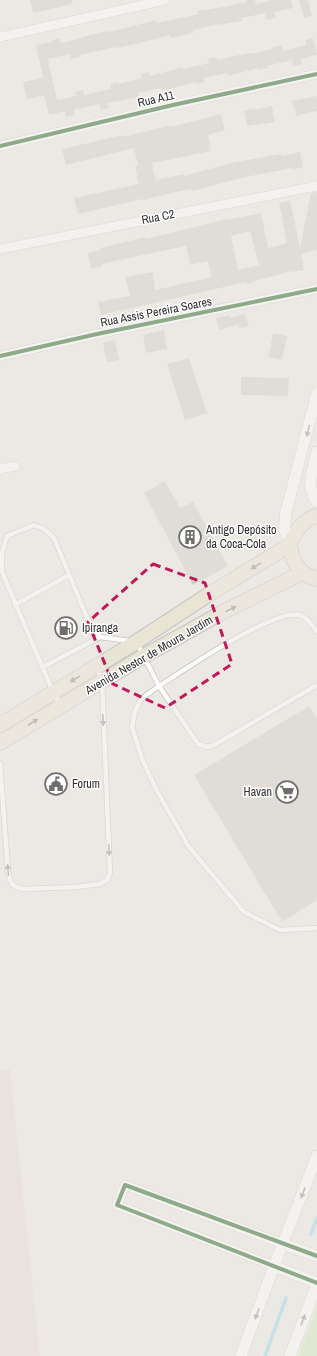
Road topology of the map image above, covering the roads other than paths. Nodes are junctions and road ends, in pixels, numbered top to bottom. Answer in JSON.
{"nodes":[{"id":1,"x":165,"y":0,"type":"edge"},
{"id":2,"x":0,"y":37,"type":"edge"},
{"id":3,"x":317,"y":74,"type":"edge"},
{"id":4,"x":0,"y":146,"type":"edge"},
{"id":5,"x":317,"y":186,"type":"edge"},
{"id":6,"x":0,"y":249,"type":"edge"},
{"id":7,"x":317,"y":289,"type":"edge"},
{"id":8,"x":0,"y":356,"type":"edge"},
{"id":9,"x":317,"y":393,"type":"edge"},
{"id":10,"x":317,"y":452,"type":"edge"},
{"id":11,"x":15,"y":466,"type":"dead end"},
{"id":12,"x":0,"y":469,"type":"edge"},
{"id":13,"x":317,"y":502,"type":"edge"},
{"id":14,"x":317,"y":516,"type":"edge"},
{"id":15,"x":290,"y":544,"type":"junction"},
{"id":16,"x":302,"y":573,"type":"junction"},
{"id":17,"x":69,"y":575,"type":"junction"},
{"id":18,"x":317,"y":579,"type":"edge"},
{"id":19,"x":15,"y":604,"type":"junction"},
{"id":20,"x":317,"y":632,"type":"edge"},
{"id":21,"x":100,"y":637,"type":"junction"},
{"id":22,"x":136,"y":642,"type":"junction"},
{"id":23,"x":144,"y":656,"type":"junction"},
{"id":24,"x":97,"y":666,"type":"junction"},
{"id":25,"x":43,"y":667,"type":"junction"},
{"id":26,"x":102,"y":681,"type":"junction"},
{"id":27,"x":317,"y":685,"type":"edge"},
{"id":28,"x":159,"y":686,"type":"junction"},
{"id":29,"x":53,"y":692,"type":"junction"},
{"id":30,"x":61,"y":706,"type":"junction"},
{"id":31,"x":4,"y":722,"type":"edge"},
{"id":32,"x":15,"y":733,"type":"junction"},
{"id":33,"x":0,"y":743,"type":"edge"},
{"id":34,"x":0,"y":763,"type":"edge"},
{"id":35,"x":317,"y":928,"type":"edge"},
{"id":36,"x":317,"y":1156,"type":"edge"},
{"id":37,"x":283,"y":1244,"type":"junction"},
{"id":38,"x":317,"y":1256,"type":"edge"},
{"id":39,"x":274,"y":1266,"type":"junction"},
{"id":40,"x":317,"y":1284,"type":"edge"},
{"id":41,"x":242,"y":1356,"type":"edge"},
{"id":42,"x":290,"y":1356,"type":"edge"}],
"edges":[{"from":1,"to":2,"type":"street"},
{"from":3,"to":4,"type":"street","name":"Rua A11"},
{"from":5,"to":6,"type":"street","name":"Rua C2"},
{"from":7,"to":8,"type":"street","name":"Rua Assis Pereira Soares"},
{"from":9,"to":15,"type":"street","one_way":true},
{"from":10,"to":13,"type":"street"},
{"from":11,"to":12,"type":"street"},
{"from":14,"to":15,"type":"main road","name":"Avenida Nestor de Moura Jardim"},
{"from":15,"to":16,"type":"main road"},
{"from":15,"to":22,"type":"main road","name":"Avenida Nestor de Moura Jardim","one_way":true},
{"from":16,"to":18,"type":"main road"},
{"from":23,"to":16,"type":"main road","name":"Avenida Nestor de Moura Jardim","one_way":true},
{"from":17,"to":19,"type":"lane"},
{"from":17,"to":19,"type":"lane"},
{"from":17,"to":21,"type":"lane"},
{"from":19,"to":25,"type":"lane"},
{"from":20,"to":28,"type":"lane"},
{"from":21,"to":22,"type":"lane"},
{"from":21,"to":25,"type":"lane"},
{"from":22,"to":23,"type":"lane"},
{"from":22,"to":24,"type":"main road","name":"Avenida Nestor de Moura Jardim"},
{"from":23,"to":26,"type":"main road","name":"Avenida Nestor de Moura Jardim"},
{"from":23,"to":28,"type":"lane"},
{"from":24,"to":26,"type":"lane"},
{"from":24,"to":29,"type":"main road","name":"Avenida Nestor de Moura Jardim","one_way":true},
{"from":25,"to":29,"type":"lane"},
{"from":26,"to":30,"type":"main road","name":"Avenida Nestor de Moura Jardim"},
{"from":26,"to":34,"type":"lane","one_way":true},
{"from":27,"to":28,"type":"lane"},
{"from":28,"to":35,"type":"lane"},
{"from":29,"to":30,"type":"lane"},
{"from":29,"to":31,"type":"main road","name":"Avenida Nestor de Moura Jardim"},
{"from":32,"to":30,"type":"main road","name":"Avenida Nestor de Moura Jardim","one_way":true},
{"from":31,"to":32,"type":"main road"},
{"from":32,"to":33,"type":"main road","name":"Avenida Nestor de Moura Jardim"},
{"from":36,"to":37,"type":"street","one_way":true},
{"from":37,"to":38,"type":"street"},
{"from":37,"to":39,"type":"street"},
{"from":37,"to":39,"type":"street"},
{"from":39,"to":40,"type":"street"},
{"from":39,"to":41,"type":"street","one_way":true},
{"from":42,"to":40,"type":"street","one_way":true}]}
